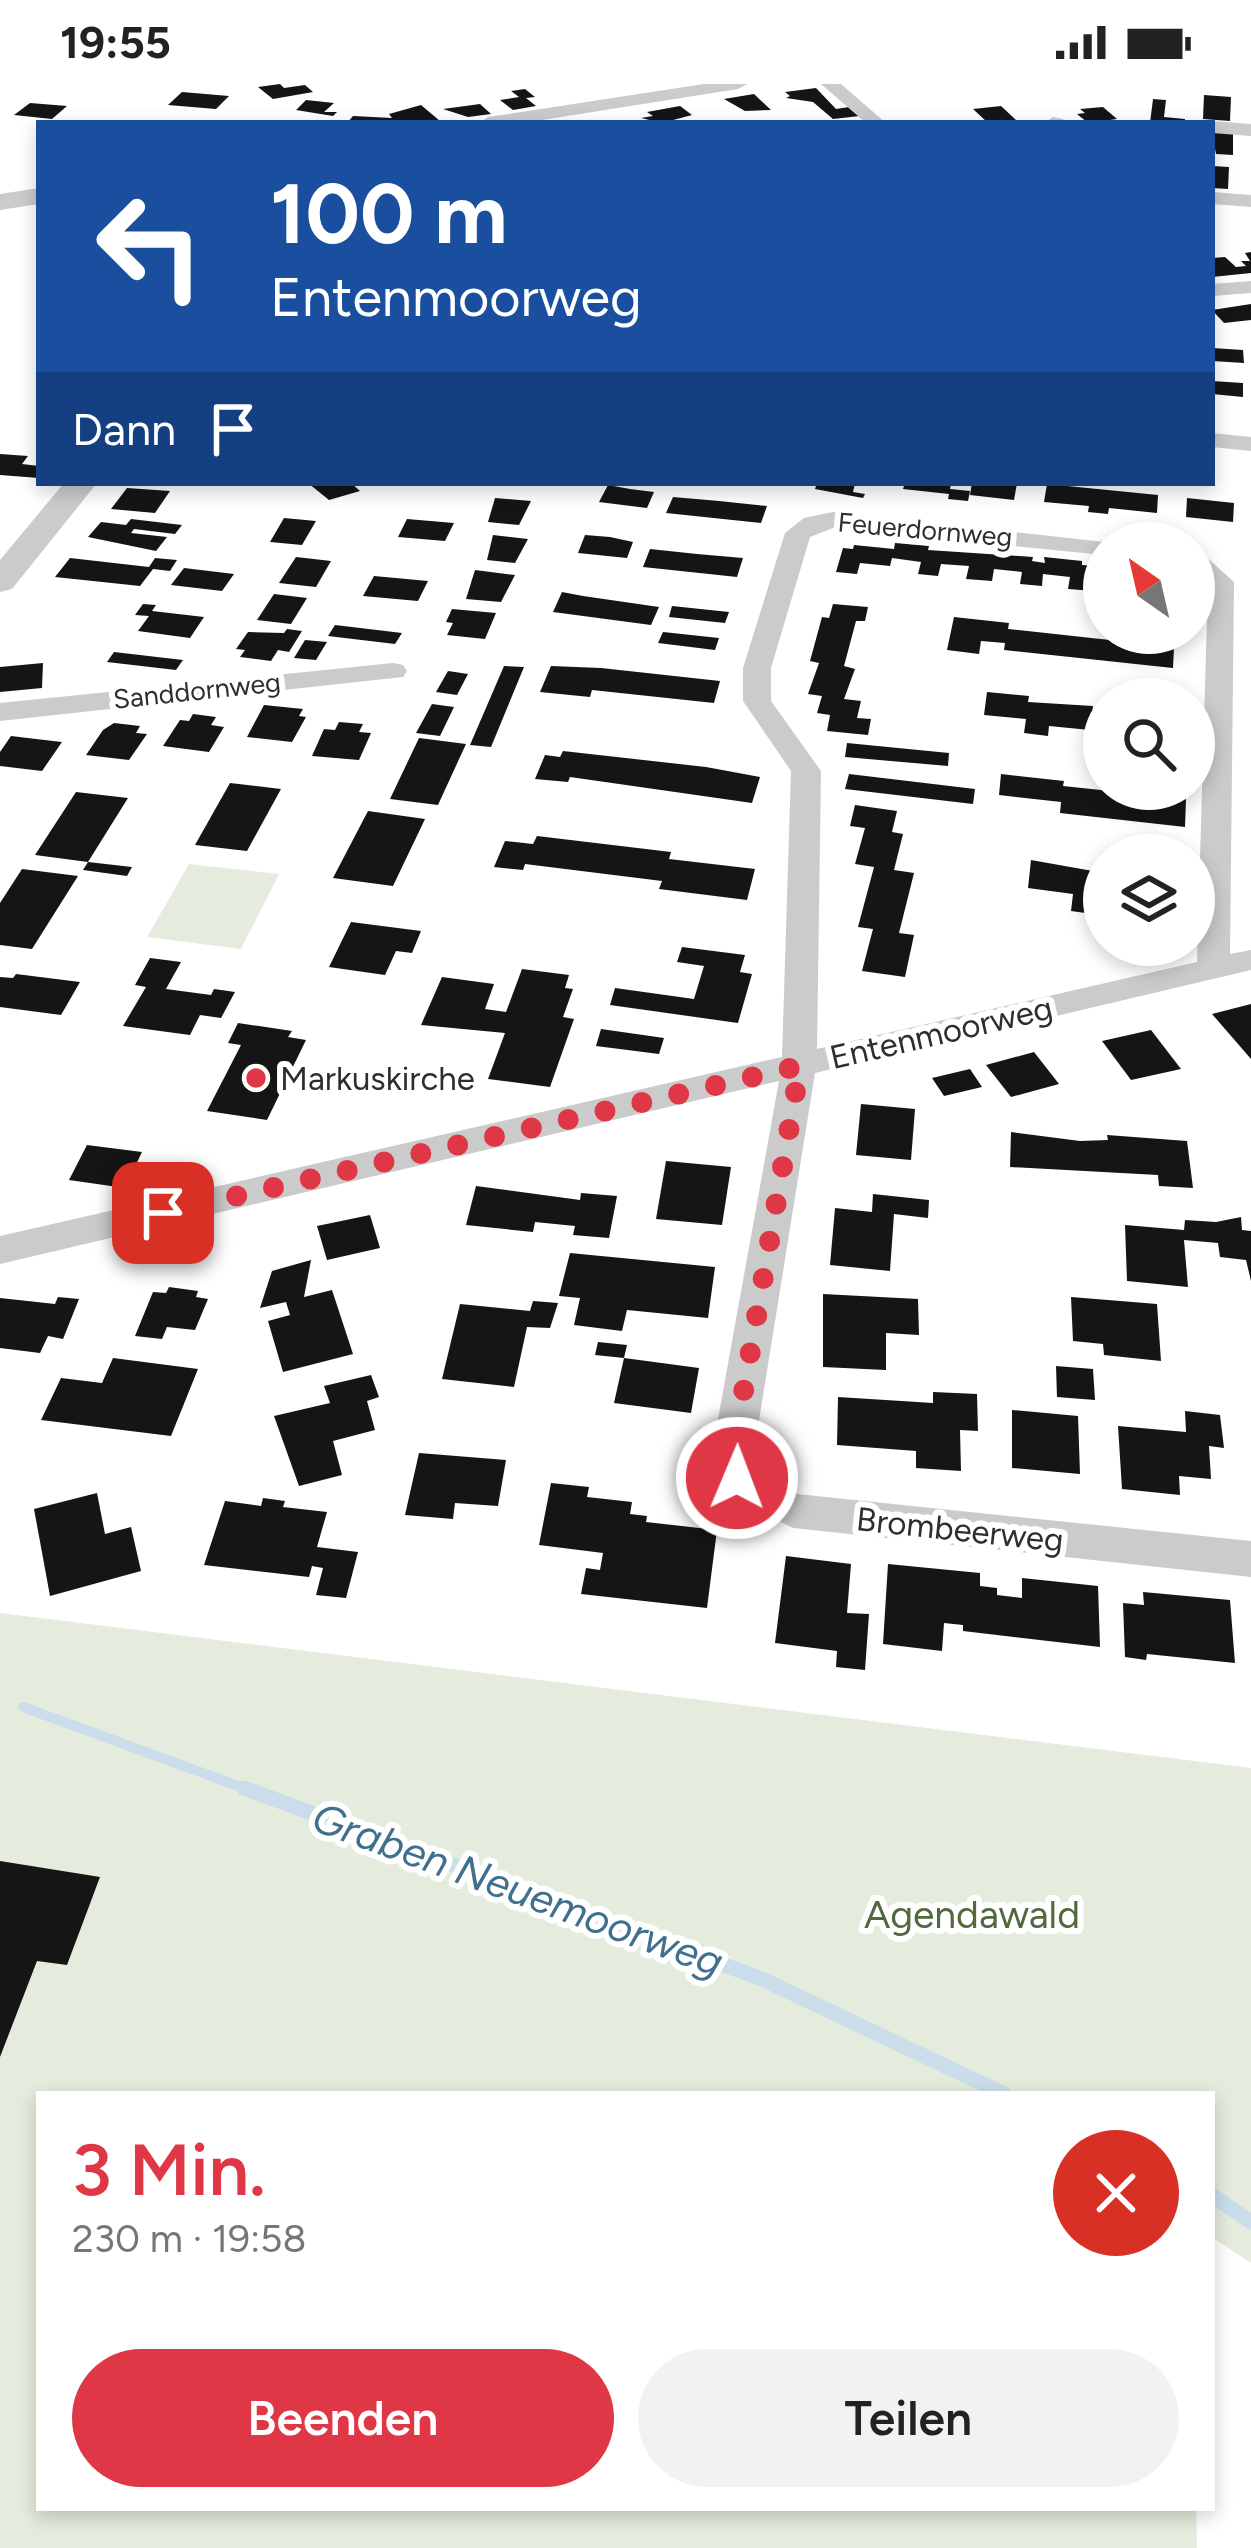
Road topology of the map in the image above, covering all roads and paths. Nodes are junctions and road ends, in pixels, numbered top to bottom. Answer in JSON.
{"nodes":[{"id":1,"x":622,"y":84,"type":"edge"},
{"id":2,"x":738,"y":84,"type":"edge"},
{"id":3,"x":830,"y":84,"type":"edge"},
{"id":4,"x":609,"y":104,"type":"junction"},
{"id":5,"x":527,"y":120,"type":"edge"},
{"id":6,"x":873,"y":120,"type":"edge"},
{"id":7,"x":1215,"y":127,"type":"edge"},
{"id":8,"x":1251,"y":130,"type":"edge"},
{"id":9,"x":36,"y":196,"type":"edge"},
{"id":10,"x":1215,"y":198,"type":"edge"},
{"id":11,"x":1251,"y":200,"type":"edge"},
{"id":12,"x":0,"y":202,"type":"edge"},
{"id":13,"x":1251,"y":287,"type":"edge"},
{"id":14,"x":1215,"y":290,"type":"edge"},
{"id":15,"x":1215,"y":440,"type":"edge"},
{"id":16,"x":1251,"y":444,"type":"edge"},
{"id":17,"x":79,"y":486,"type":"edge"},
{"id":18,"x":1083,"y":545,"type":"edge"},
{"id":19,"x":1215,"y":576,"type":"edge"},
{"id":20,"x":0,"y":582,"type":"edge"},
{"id":21,"x":393,"y":671,"type":"dead end"},
{"id":22,"x":0,"y":712,"type":"edge"},
{"id":23,"x":1251,"y":959,"type":"edge"},
{"id":24,"x":1213,"y":968,"type":"junction"},
{"id":25,"x":800,"y":1066,"type":"junction"},
{"id":26,"x":0,"y":1250,"type":"edge"},
{"id":27,"x":1251,"y":1559,"type":"edge"}],
"edges":[{"from":1,"to":4,"type":"street"},
{"from":2,"to":4,"type":"street"},
{"from":3,"to":6,"type":"street"},
{"from":4,"to":5,"type":"street"},
{"from":7,"to":8,"type":"street"},
{"from":9,"to":12,"type":"street"},
{"from":10,"to":11,"type":"street"},
{"from":13,"to":14,"type":"street"},
{"from":15,"to":16,"type":"street"},
{"from":17,"to":20,"type":"street"},
{"from":18,"to":25,"type":"street","name":"Feuerdornweg"},
{"from":19,"to":24,"type":"street"},
{"from":21,"to":22,"type":"street","name":"Sanddornweg"},
{"from":23,"to":24,"type":"street","name":"Entenmoorweg"},
{"from":24,"to":25,"type":"street","name":"Entenmoorweg"},
{"from":25,"to":26,"type":"street","name":"Entenmoorweg"},
{"from":25,"to":27,"type":"street","name":"Brombeerweg"}]}
